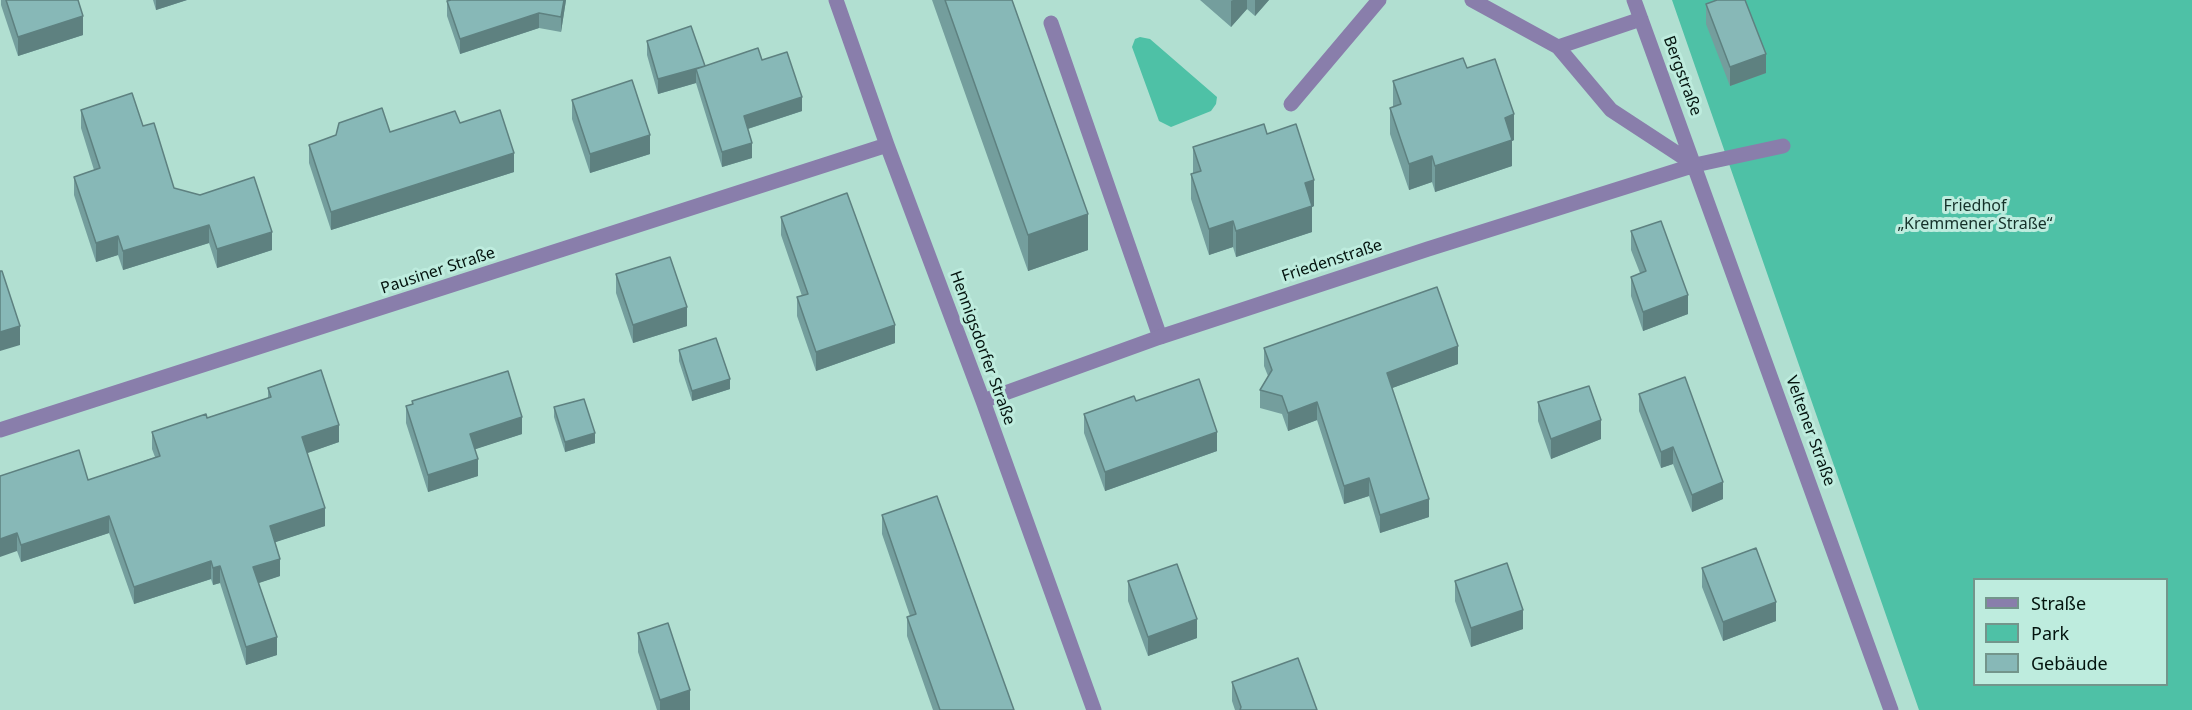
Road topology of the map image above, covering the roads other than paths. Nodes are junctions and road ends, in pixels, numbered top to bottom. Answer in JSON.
{"nodes":[{"id":1,"x":836,"y":0,"type":"edge"},
{"id":2,"x":1379,"y":0,"type":"edge"},
{"id":3,"x":1472,"y":0,"type":"edge"},
{"id":4,"x":1634,"y":0,"type":"edge"},
{"id":5,"x":1641,"y":19,"type":"junction"},
{"id":6,"x":1051,"y":23,"type":"dead end"},
{"id":7,"x":1558,"y":47,"type":"junction"},
{"id":8,"x":1292,"y":104,"type":"dead end"},
{"id":9,"x":887,"y":145,"type":"junction"},
{"id":10,"x":1783,"y":146,"type":"dead end"},
{"id":11,"x":1695,"y":165,"type":"junction"},
{"id":12,"x":1160,"y":337,"type":"junction"},
{"id":13,"x":983,"y":401,"type":"junction"},
{"id":14,"x":0,"y":430,"type":"edge"},
{"id":15,"x":1094,"y":710,"type":"edge"},
{"id":16,"x":1891,"y":710,"type":"edge"}],
"edges":[{"from":1,"to":9,"type":"street","name":"Hennigsdorfer Straße"},
{"from":2,"to":8,"type":"street"},
{"from":3,"to":7,"type":"street"},
{"from":4,"to":5,"type":"street","name":"Bergstraße"},
{"from":5,"to":7,"type":"street"},
{"from":5,"to":11,"type":"street","name":"Bergstraße"},
{"from":6,"to":12,"type":"street"},
{"from":7,"to":11,"type":"street"},
{"from":9,"to":13,"type":"street","name":"Hennigsdorfer Straße"},
{"from":9,"to":14,"type":"street","name":"Pausiner Straße"},
{"from":10,"to":11,"type":"street","name":"Friedenstraße"},
{"from":11,"to":12,"type":"street","name":"Friedenstraße"},
{"from":11,"to":16,"type":"street","name":"Veltener Straße"},
{"from":12,"to":13,"type":"street","name":"Friedenstraße"},
{"from":13,"to":15,"type":"street","name":"Hennigsdorfer Straße"}]}
